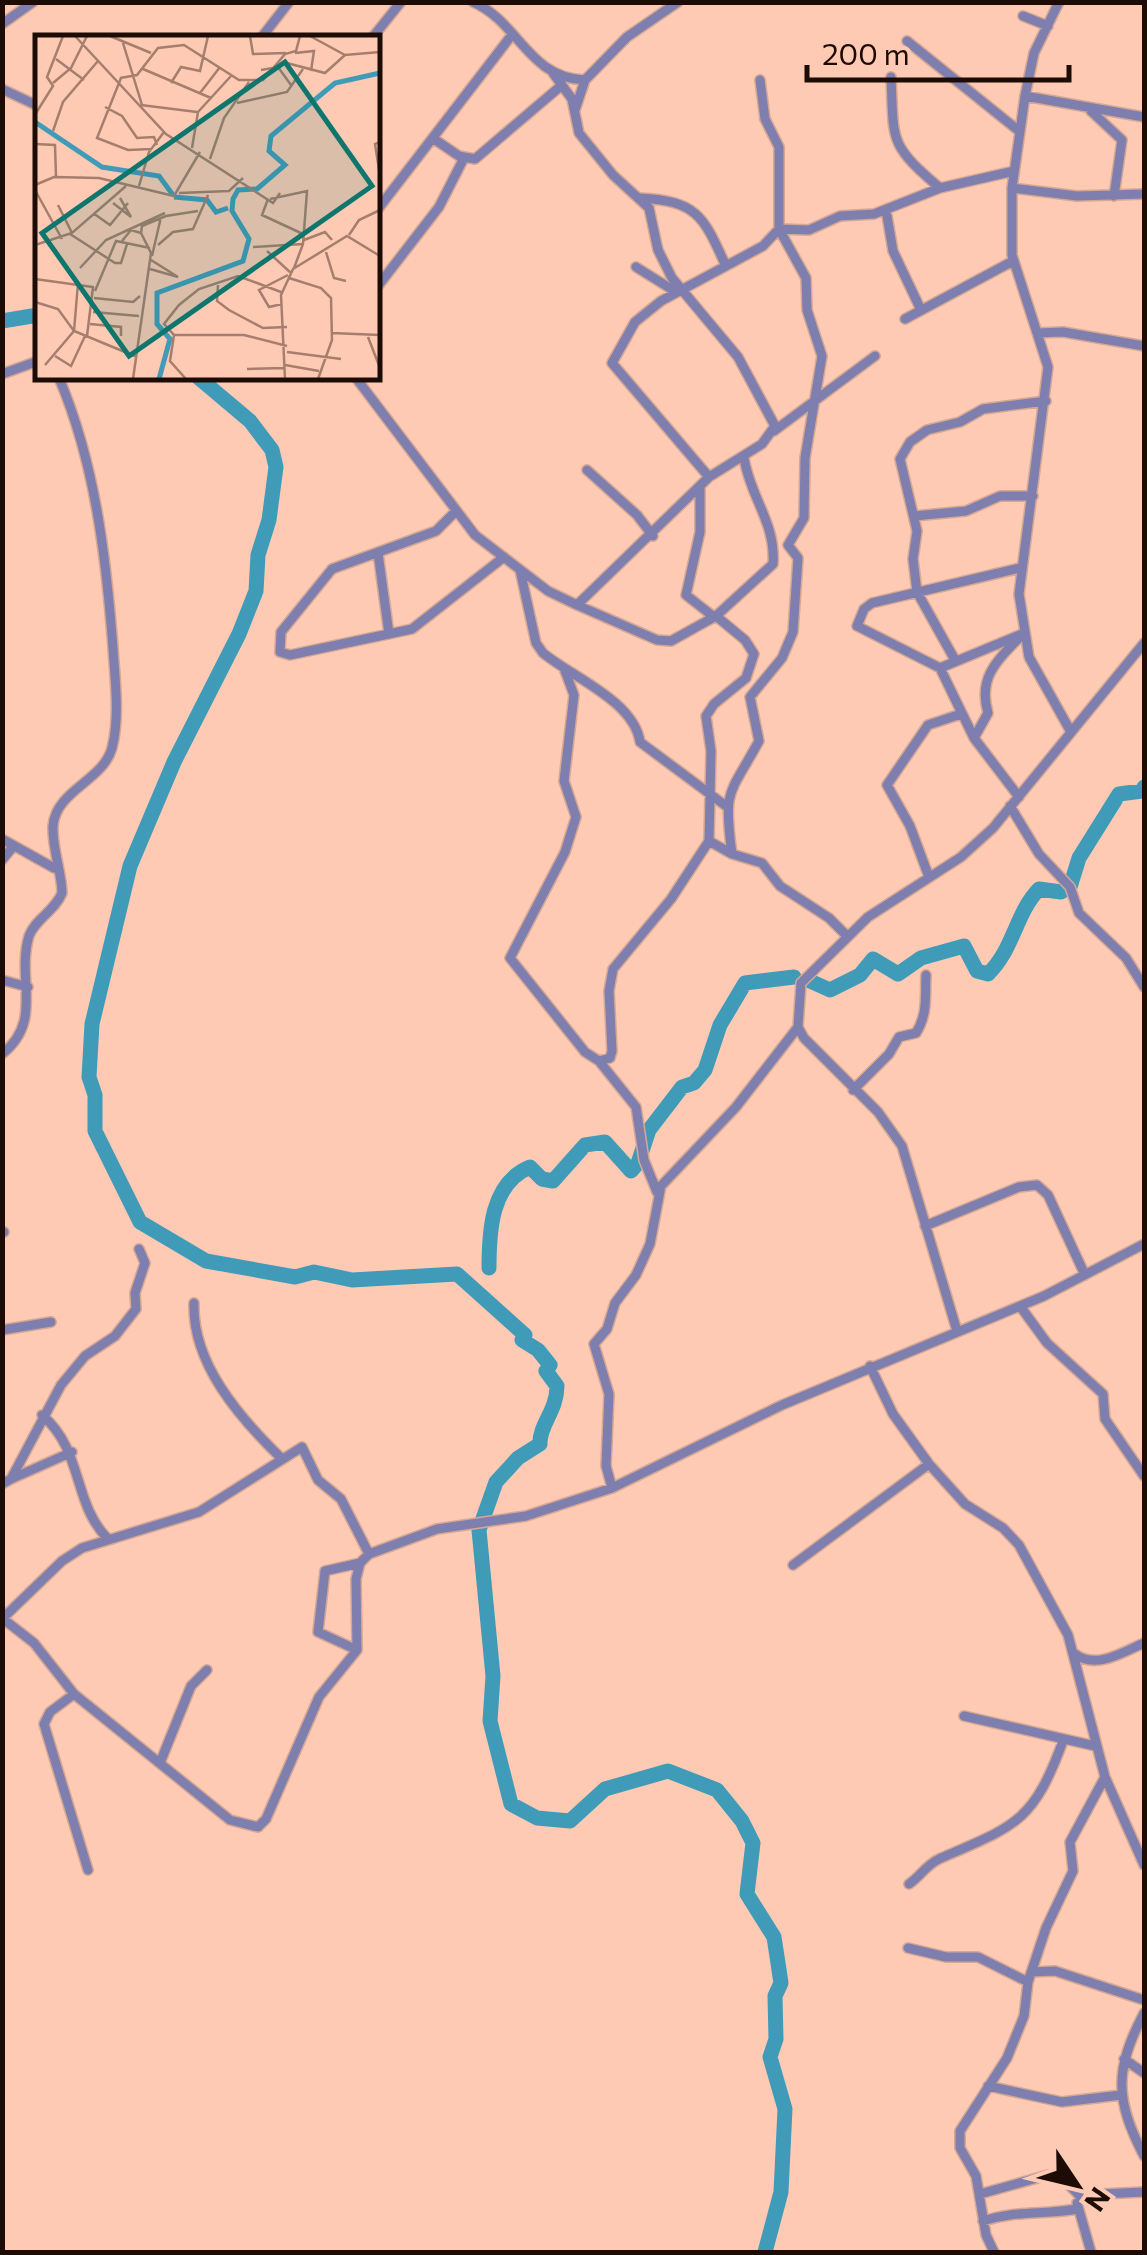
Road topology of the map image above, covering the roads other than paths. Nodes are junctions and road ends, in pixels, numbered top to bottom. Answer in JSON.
{"nodes":[{"id":1,"x":32,"y":2,"type":"edge"},
{"id":2,"x":288,"y":2,"type":"edge"},
{"id":3,"x":401,"y":2,"type":"edge"},
{"id":4,"x":473,"y":2,"type":"edge"},
{"id":5,"x":1058,"y":2,"type":"edge"},
{"id":6,"x":675,"y":3,"type":"edge"},
{"id":7,"x":492,"y":7,"type":"edge"},
{"id":8,"x":1023,"y":16,"type":"dead end"},
{"id":9,"x":2,"y":24,"type":"edge"},
{"id":10,"x":1048,"y":26,"type":"junction"},
{"id":11,"x":263,"y":35,"type":"edge"},
{"id":12,"x":374,"y":35,"type":"edge"},
{"id":13,"x":511,"y":36,"type":"junction"},
{"id":14,"x":907,"y":41,"type":"dead end"},
{"id":15,"x":553,"y":73,"type":"junction"},
{"id":16,"x":892,"y":77,"type":"dead end"},
{"id":17,"x":585,"y":80,"type":"junction"},
{"id":18,"x":760,"y":80,"type":"dead end"},
{"id":19,"x":562,"y":84,"type":"junction"},
{"id":20,"x":2,"y":89,"type":"edge"},
{"id":21,"x":1025,"y":96,"type":"junction"},
{"id":22,"x":35,"y":105,"type":"edge"},
{"id":23,"x":1089,"y":109,"type":"junction"},
{"id":24,"x":573,"y":114,"type":"junction"},
{"id":25,"x":1144,"y":118,"type":"edge"},
{"id":26,"x":1020,"y":131,"type":"junction"},
{"id":27,"x":434,"y":139,"type":"junction"},
{"id":28,"x":464,"y":158,"type":"junction"},
{"id":29,"x":1014,"y":171,"type":"junction"},
{"id":30,"x":940,"y":188,"type":"junction"},
{"id":31,"x":1012,"y":188,"type":"junction"},
{"id":32,"x":1144,"y":194,"type":"edge"},
{"id":33,"x":1114,"y":196,"type":"junction"},
{"id":34,"x":640,"y":198,"type":"junction"},
{"id":35,"x":380,"y":206,"type":"edge"},
{"id":36,"x":886,"y":210,"type":"junction"},
{"id":37,"x":779,"y":230,"type":"junction"},
{"id":38,"x":1013,"y":261,"type":"junction"},
{"id":39,"x":724,"y":264,"type":"junction"},
{"id":40,"x":636,"y":267,"type":"dead end"},
{"id":41,"x":380,"y":283,"type":"edge"},
{"id":42,"x":679,"y":290,"type":"junction"},
{"id":43,"x":921,"y":310,"type":"junction"},
{"id":44,"x":905,"y":319,"type":"dead end"},
{"id":45,"x":1037,"y":333,"type":"junction"},
{"id":46,"x":1144,"y":346,"type":"edge"},
{"id":47,"x":875,"y":356,"type":"dead end"},
{"id":48,"x":35,"y":362,"type":"edge"},
{"id":49,"x":2,"y":374,"type":"edge"},
{"id":50,"x":61,"y":380,"type":"edge"},
{"id":51,"x":357,"y":380,"type":"edge"},
{"id":52,"x":814,"y":400,"type":"junction"},
{"id":53,"x":1046,"y":401,"type":"junction"},
{"id":54,"x":774,"y":431,"type":"junction"},
{"id":55,"x":744,"y":458,"type":"junction"},
{"id":56,"x":587,"y":470,"type":"dead end"},
{"id":57,"x":709,"y":478,"type":"junction"},
{"id":58,"x":700,"y":488,"type":"junction"},
{"id":59,"x":1033,"y":496,"type":"junction"},
{"id":60,"x":454,"y":513,"type":"junction"},
{"id":61,"x":914,"y":516,"type":"junction"},
{"id":62,"x":653,"y":536,"type":"junction"},
{"id":63,"x":378,"y":553,"type":"junction"},
{"id":64,"x":504,"y":558,"type":"junction"},
{"id":65,"x":1020,"y":568,"type":"junction"},
{"id":66,"x":520,"y":570,"type":"junction"},
{"id":67,"x":916,"y":592,"type":"junction"},
{"id":68,"x":577,"y":605,"type":"junction"},
{"id":69,"x":715,"y":617,"type":"junction"},
{"id":70,"x":389,"y":634,"type":"junction"},
{"id":71,"x":1023,"y":635,"type":"junction"},
{"id":72,"x":1144,"y":642,"type":"edge"},
{"id":73,"x":955,"y":660,"type":"junction"},
{"id":74,"x":940,"y":668,"type":"junction"},
{"id":75,"x":565,"y":671,"type":"junction"},
{"id":76,"x":961,"y":714,"type":"junction"},
{"id":77,"x":1071,"y":732,"type":"junction"},
{"id":78,"x":974,"y":738,"type":"junction"},
{"id":79,"x":1019,"y":797,"type":"junction"},
{"id":80,"x":710,"y":798,"type":"junction"},
{"id":81,"x":726,"y":806,"type":"junction"},
{"id":82,"x":1010,"y":806,"type":"junction"},
{"id":83,"x":2,"y":839,"type":"edge"},
{"id":84,"x":709,"y":840,"type":"junction"},
{"id":85,"x":12,"y":848,"type":"junction"},
{"id":86,"x":732,"y":854,"type":"junction"},
{"id":87,"x":2,"y":860,"type":"edge"},
{"id":88,"x":54,"y":868,"type":"junction"},
{"id":89,"x":929,"y":877,"type":"junction"},
{"id":90,"x":847,"y":936,"type":"junction"},
{"id":91,"x":926,"y":974,"type":"dead end"},
{"id":92,"x":2,"y":980,"type":"edge"},
{"id":93,"x":1144,"y":986,"type":"edge"},
{"id":94,"x":28,"y":988,"type":"junction"},
{"id":95,"x":798,"y":1026,"type":"junction"},
{"id":96,"x":2,"y":1054,"type":"edge"},
{"id":97,"x":599,"y":1061,"type":"junction"},
{"id":98,"x":854,"y":1090,"type":"junction"},
{"id":99,"x":657,"y":1192,"type":"junction"},
{"id":100,"x":925,"y":1226,"type":"junction"},
{"id":101,"x":1144,"y":1244,"type":"edge"},
{"id":102,"x":139,"y":1249,"type":"dead end"},
{"id":103,"x":1085,"y":1275,"type":"junction"},
{"id":104,"x":194,"y":1303,"type":"dead end"},
{"id":105,"x":1020,"y":1306,"type":"junction"},
{"id":106,"x":51,"y":1322,"type":"dead end"},
{"id":107,"x":2,"y":1330,"type":"edge"},
{"id":108,"x":957,"y":1332,"type":"junction"},
{"id":109,"x":870,"y":1366,"type":"junction"},
{"id":110,"x":42,"y":1414,"type":"junction"},
{"id":111,"x":72,"y":1452,"type":"junction"},
{"id":112,"x":280,"y":1457,"type":"junction"},
{"id":113,"x":929,"y":1464,"type":"junction"},
{"id":114,"x":1144,"y":1476,"type":"edge"},
{"id":115,"x":7,"y":1482,"type":"edge"},
{"id":116,"x":612,"y":1488,"type":"junction"},
{"id":117,"x":108,"y":1539,"type":"junction"},
{"id":118,"x":369,"y":1554,"type":"junction"},
{"id":119,"x":360,"y":1563,"type":"junction"},
{"id":120,"x":794,"y":1565,"type":"dead end"},
{"id":121,"x":3,"y":1618,"type":"edge"},
{"id":122,"x":1144,"y":1643,"type":"edge"},
{"id":123,"x":357,"y":1650,"type":"junction"},
{"id":124,"x":1076,"y":1654,"type":"junction"},
{"id":125,"x":207,"y":1670,"type":"dead end"},
{"id":126,"x":74,"y":1694,"type":"junction"},
{"id":127,"x":964,"y":1716,"type":"dead end"},
{"id":128,"x":1063,"y":1741,"type":"junction"},
{"id":129,"x":1095,"y":1746,"type":"junction"},
{"id":130,"x":160,"y":1763,"type":"junction"},
{"id":131,"x":1106,"y":1777,"type":"junction"},
{"id":132,"x":1144,"y":1865,"type":"edge"},
{"id":133,"x":88,"y":1870,"type":"dead end"},
{"id":134,"x":909,"y":1884,"type":"dead end"},
{"id":135,"x":908,"y":1948,"type":"dead end"},
{"id":136,"x":1030,"y":1977,"type":"junction"},
{"id":137,"x":1144,"y":2000,"type":"edge"},
{"id":138,"x":1144,"y":2013,"type":"edge"},
{"id":139,"x":1124,"y":2059,"type":"junction"},
{"id":140,"x":1144,"y":2074,"type":"edge"},
{"id":141,"x":988,"y":2086,"type":"junction"},
{"id":142,"x":1121,"y":2095,"type":"junction"},
{"id":143,"x":1144,"y":2156,"type":"edge"},
{"id":144,"x":1144,"y":2192,"type":"edge"},
{"id":145,"x":980,"y":2194,"type":"junction"},
{"id":146,"x":1078,"y":2196,"type":"junction"},
{"id":147,"x":1077,"y":2209,"type":"junction"},
{"id":148,"x":983,"y":2221,"type":"junction"},
{"id":149,"x":994,"y":2252,"type":"edge"},
{"id":150,"x":1092,"y":2252,"type":"edge"}],
"edges":[{"from":1,"to":9,"type":"street"},
{"from":2,"to":11,"type":"street"},
{"from":3,"to":12,"type":"street"},
{"from":4,"to":7,"type":"street"},
{"from":5,"to":10,"type":"street"},
{"from":6,"to":17,"type":"street"},
{"from":7,"to":13,"type":"street"},
{"from":8,"to":10,"type":"street"},
{"from":10,"to":21,"type":"street"},
{"from":13,"to":15,"type":"street"},
{"from":13,"to":27,"type":"street"},
{"from":14,"to":26,"type":"street"},
{"from":15,"to":17,"type":"street"},
{"from":15,"to":19,"type":"street"},
{"from":16,"to":30,"type":"street"},
{"from":17,"to":24,"type":"street"},
{"from":18,"to":37,"type":"street"},
{"from":19,"to":24,"type":"street"},
{"from":19,"to":28,"type":"street"},
{"from":20,"to":22,"type":"street"},
{"from":21,"to":23,"type":"street"},
{"from":21,"to":26,"type":"street"},
{"from":23,"to":25,"type":"street"},
{"from":23,"to":33,"type":"street"},
{"from":24,"to":34,"type":"street"},
{"from":26,"to":29,"type":"street"},
{"from":27,"to":28,"type":"street"},
{"from":27,"to":35,"type":"street"},
{"from":28,"to":41,"type":"street"},
{"from":29,"to":30,"type":"street"},
{"from":29,"to":31,"type":"street"},
{"from":30,"to":36,"type":"street"},
{"from":31,"to":33,"type":"street"},
{"from":31,"to":38,"type":"street"},
{"from":32,"to":33,"type":"street"},
{"from":34,"to":39,"type":"street"},
{"from":34,"to":42,"type":"street"},
{"from":36,"to":37,"type":"street"},
{"from":36,"to":43,"type":"street"},
{"from":37,"to":39,"type":"street"},
{"from":37,"to":52,"type":"street"},
{"from":38,"to":43,"type":"street"},
{"from":38,"to":45,"type":"street"},
{"from":39,"to":42,"type":"street"},
{"from":40,"to":42,"type":"street"},
{"from":42,"to":54,"type":"street"},
{"from":42,"to":57,"type":"street"},
{"from":43,"to":44,"type":"street"},
{"from":45,"to":46,"type":"street"},
{"from":45,"to":53,"type":"street"},
{"from":47,"to":52,"type":"street"},
{"from":48,"to":49,"type":"street"},
{"from":50,"to":88,"type":"street"},
{"from":51,"to":60,"type":"street"},
{"from":52,"to":54,"type":"street"},
{"from":52,"to":81,"type":"street"},
{"from":53,"to":59,"type":"street"},
{"from":53,"to":61,"type":"street"},
{"from":54,"to":55,"type":"street"},
{"from":55,"to":57,"type":"street"},
{"from":55,"to":69,"type":"street"},
{"from":56,"to":62,"type":"street"},
{"from":57,"to":58,"type":"street"},
{"from":58,"to":62,"type":"street"},
{"from":58,"to":69,"type":"street"},
{"from":59,"to":61,"type":"street"},
{"from":59,"to":65,"type":"street"},
{"from":60,"to":63,"type":"street"},
{"from":60,"to":64,"type":"street"},
{"from":61,"to":67,"type":"street"},
{"from":62,"to":68,"type":"street"},
{"from":63,"to":70,"type":"street"},
{"from":63,"to":70,"type":"street"},
{"from":64,"to":66,"type":"street"},
{"from":64,"to":70,"type":"street"},
{"from":65,"to":67,"type":"street"},
{"from":65,"to":71,"type":"street"},
{"from":66,"to":68,"type":"street"},
{"from":66,"to":75,"type":"street"},
{"from":67,"to":73,"type":"street"},
{"from":67,"to":74,"type":"street"},
{"from":68,"to":69,"type":"street"},
{"from":69,"to":80,"type":"street"},
{"from":71,"to":73,"type":"street"},
{"from":71,"to":77,"type":"street"},
{"from":71,"to":78,"type":"street"},
{"from":72,"to":77,"type":"street"},
{"from":73,"to":74,"type":"street"},
{"from":74,"to":76,"type":"street"},
{"from":75,"to":80,"type":"street"},
{"from":75,"to":97,"type":"street"},
{"from":76,"to":78,"type":"street"},
{"from":76,"to":89,"type":"street"},
{"from":77,"to":79,"type":"street"},
{"from":78,"to":79,"type":"street"},
{"from":79,"to":82,"type":"street"},
{"from":80,"to":81,"type":"street"},
{"from":80,"to":84,"type":"street"},
{"from":81,"to":86,"type":"street"},
{"from":82,"to":89,"type":"street"},
{"from":82,"to":93,"type":"street"},
{"from":83,"to":85,"type":"street"},
{"from":84,"to":86,"type":"street"},
{"from":84,"to":97,"type":"street"},
{"from":85,"to":87,"type":"street"},
{"from":85,"to":88,"type":"street"},
{"from":86,"to":90,"type":"street"},
{"from":88,"to":94,"type":"street"},
{"from":89,"to":90,"type":"street"},
{"from":90,"to":95,"type":"street"},
{"from":91,"to":98,"type":"street"},
{"from":92,"to":94,"type":"street"},
{"from":94,"to":96,"type":"street"},
{"from":95,"to":98,"type":"street"},
{"from":95,"to":99,"type":"street"},
{"from":97,"to":99,"type":"street"},
{"from":98,"to":100,"type":"street"},
{"from":99,"to":116,"type":"street"},
{"from":100,"to":103,"type":"street"},
{"from":100,"to":108,"type":"street"},
{"from":101,"to":103,"type":"street"},
{"from":102,"to":110,"type":"street"},
{"from":103,"to":105,"type":"street"},
{"from":104,"to":112,"type":"street"},
{"from":105,"to":108,"type":"street"},
{"from":105,"to":114,"type":"street"},
{"from":106,"to":107,"type":"street"},
{"from":108,"to":109,"type":"street"},
{"from":109,"to":113,"type":"street"},
{"from":109,"to":116,"type":"street"},
{"from":110,"to":111,"type":"street"},
{"from":110,"to":115,"type":"street"},
{"from":111,"to":115,"type":"street"},
{"from":111,"to":117,"type":"street"},
{"from":112,"to":117,"type":"street"},
{"from":112,"to":118,"type":"street"},
{"from":113,"to":120,"type":"street"},
{"from":113,"to":124,"type":"street"},
{"from":116,"to":118,"type":"street"},
{"from":117,"to":121,"type":"street"},
{"from":118,"to":119,"type":"street"},
{"from":119,"to":123,"type":"street"},
{"from":119,"to":123,"type":"street"},
{"from":121,"to":126,"type":"street"},
{"from":122,"to":124,"type":"street"},
{"from":123,"to":130,"type":"street"},
{"from":124,"to":129,"type":"street"},
{"from":125,"to":130,"type":"street"},
{"from":126,"to":130,"type":"street"},
{"from":126,"to":133,"type":"street"},
{"from":127,"to":128,"type":"street"},
{"from":128,"to":129,"type":"street"},
{"from":128,"to":134,"type":"street"},
{"from":129,"to":131,"type":"street"},
{"from":131,"to":132,"type":"street"},
{"from":131,"to":136,"type":"street"},
{"from":135,"to":136,"type":"street"},
{"from":136,"to":137,"type":"street"},
{"from":136,"to":141,"type":"street"},
{"from":138,"to":139,"type":"street"},
{"from":139,"to":140,"type":"street"},
{"from":139,"to":142,"type":"street"},
{"from":141,"to":142,"type":"street"},
{"from":141,"to":145,"type":"street"},
{"from":142,"to":143,"type":"street"},
{"from":144,"to":146,"type":"street"},
{"from":145,"to":146,"type":"street"},
{"from":145,"to":148,"type":"street"},
{"from":146,"to":147,"type":"street"},
{"from":147,"to":148,"type":"street"},
{"from":147,"to":150,"type":"street"},
{"from":148,"to":149,"type":"street"}]}
